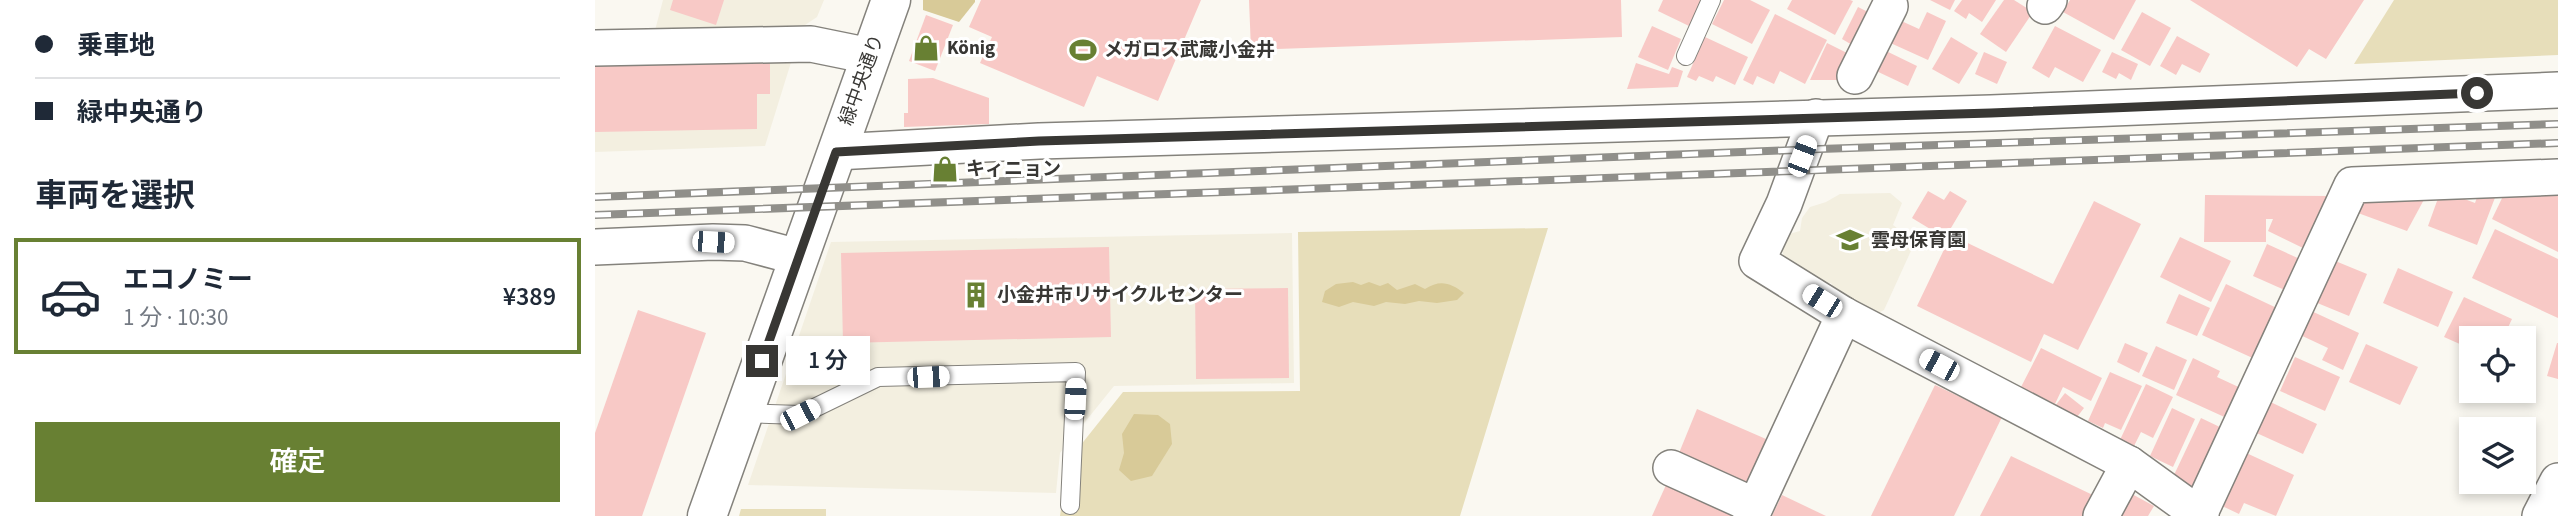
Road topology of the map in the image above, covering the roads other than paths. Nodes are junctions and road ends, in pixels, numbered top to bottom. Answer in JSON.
{"nodes":[{"id":1,"x":891,"y":0,"type":"edge"},
{"id":2,"x":1711,"y":0,"type":"edge"},
{"id":3,"x":1890,"y":2,"type":"edge"},
{"id":4,"x":595,"y":48,"type":"edge"},
{"id":5,"x":870,"y":56,"type":"junction"},
{"id":6,"x":1686,"y":56,"type":"dead end"},
{"id":7,"x":1855,"y":76,"type":"dead end"},
{"id":8,"x":2558,"y":90,"type":"edge"},
{"id":9,"x":1816,"y":117,"type":"junction"},
{"id":10,"x":836,"y":152,"type":"junction"},
{"id":11,"x":2558,"y":177,"type":"edge"},
{"id":12,"x":595,"y":247,"type":"edge"},
{"id":13,"x":798,"y":257,"type":"junction"},
{"id":14,"x":1844,"y":315,"type":"junction"},
{"id":15,"x":744,"y":413,"type":"junction"},
{"id":16,"x":2129,"y":464,"type":"junction"},
{"id":17,"x":1671,"y":468,"type":"dead end"},
{"id":18,"x":2558,"y":481,"type":"edge"},
{"id":19,"x":1070,"y":505,"type":"dead end"},
{"id":20,"x":1753,"y":511,"type":"edge"},
{"id":21,"x":707,"y":516,"type":"edge"},
{"id":22,"x":2101,"y":516,"type":"edge"},
{"id":23,"x":2200,"y":516,"type":"edge"},
{"id":24,"x":2540,"y":516,"type":"edge"}],
"edges":[{"from":1,"to":5,"type":"street","name":"緑中央通り"},
{"from":2,"to":6,"type":"lane"},
{"from":3,"to":7,"type":"street"},
{"from":4,"to":5,"type":"street"},
{"from":5,"to":10,"type":"street","name":"緑中央通り"},
{"from":8,"to":9,"type":"street"},
{"from":9,"to":10,"type":"street"},
{"from":9,"to":14,"type":"street"},
{"from":10,"to":13,"type":"street","name":"緑中央通り"},
{"from":11,"to":23,"type":"street"},
{"from":12,"to":13,"type":"street"},
{"from":13,"to":15,"type":"street","name":"緑中央通り"},
{"from":14,"to":16,"type":"street"},
{"from":14,"to":20,"type":"street"},
{"from":15,"to":19,"type":"lane"},
{"from":15,"to":21,"type":"street","name":"緑中央通り"},
{"from":16,"to":22,"type":"street"},
{"from":16,"to":23,"type":"street"},
{"from":17,"to":20,"type":"street"},
{"from":18,"to":24,"type":"street"}]}
